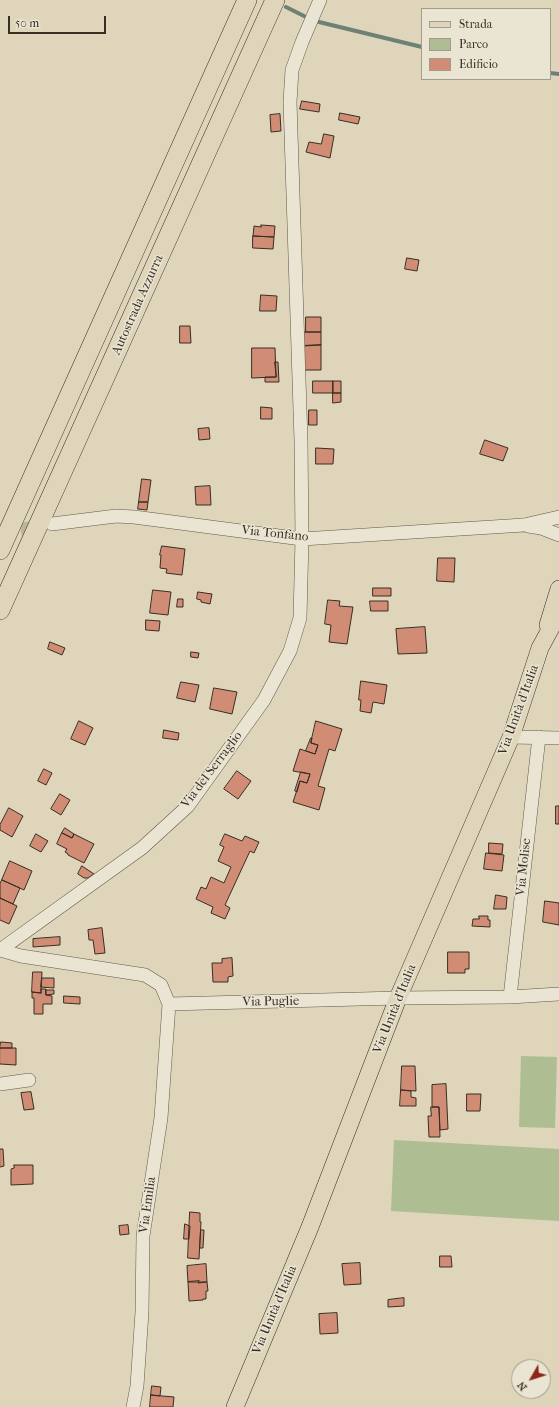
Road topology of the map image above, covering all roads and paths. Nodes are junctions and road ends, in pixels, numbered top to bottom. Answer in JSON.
{"nodes":[{"id":1,"x":247,"y":0,"type":"edge"},
{"id":2,"x":275,"y":0,"type":"edge"},
{"id":3,"x":320,"y":0,"type":"edge"},
{"id":4,"x":559,"y":517,"type":"edge"},
{"id":5,"x":52,"y":524,"type":"tunnel mouth"},
{"id":6,"x":524,"y":525,"type":"junction"},
{"id":7,"x":559,"y":535,"type":"edge"},
{"id":8,"x":302,"y":539,"type":"junction"},
{"id":9,"x":0,"y":550,"type":"edge"},
{"id":10,"x":559,"y":589,"type":"edge"},
{"id":11,"x":0,"y":610,"type":"edge"},
{"id":12,"x":559,"y":613,"type":"edge"},
{"id":13,"x":540,"y":648,"type":"junction"},
{"id":14,"x":511,"y":737,"type":"junction"},
{"id":15,"x":539,"y":738,"type":"junction"},
{"id":16,"x":559,"y":738,"type":"edge"},
{"id":17,"x":0,"y":950,"type":"edge"},
{"id":18,"x":559,"y":994,"type":"edge"},
{"id":19,"x":510,"y":997,"type":"junction"},
{"id":20,"x":398,"y":998,"type":"junction"},
{"id":21,"x":168,"y":1004,"type":"junction"},
{"id":22,"x":29,"y":1080,"type":"dead end"},
{"id":23,"x":0,"y":1084,"type":"edge"},
{"id":24,"x":133,"y":1407,"type":"edge"},
{"id":25,"x":235,"y":1407,"type":"edge"}],
"edges":[{"from":1,"to":9,"type":"highway","name":"Autostrada Azzurra"},
{"from":2,"to":11,"type":"highway","name":"Autostrada Azzurra"},
{"from":3,"to":8,"type":"street","name":"Via del Serraglio"},
{"from":4,"to":6,"type":"street"},
{"from":5,"to":8,"type":"street","name":"Via Tonfano"},
{"from":6,"to":7,"type":"street"},
{"from":6,"to":8,"type":"street","name":"Via Tonfano"},
{"from":8,"to":17,"type":"street","name":"Via del Serraglio"},
{"from":10,"to":13,"type":"main road"},
{"from":12,"to":13,"type":"main road","name":"Via Unità d'Italia"},
{"from":13,"to":14,"type":"main road","name":"Via Unità d'Italia"},
{"from":14,"to":15,"type":"street"},
{"from":14,"to":20,"type":"main road","name":"Via Unità d'Italia"},
{"from":15,"to":16,"type":"street"},
{"from":15,"to":19,"type":"street","name":"Via Molise"},
{"from":17,"to":21,"type":"street"},
{"from":18,"to":19,"type":"street","name":"Via Puglie"},
{"from":19,"to":20,"type":"street","name":"Via Puglie"},
{"from":20,"to":21,"type":"street","name":"Via Puglie"},
{"from":20,"to":25,"type":"main road","name":"Via Unità d'Italia"},
{"from":21,"to":24,"type":"street","name":"Via Emilia"},
{"from":22,"to":23,"type":"street"}]}
